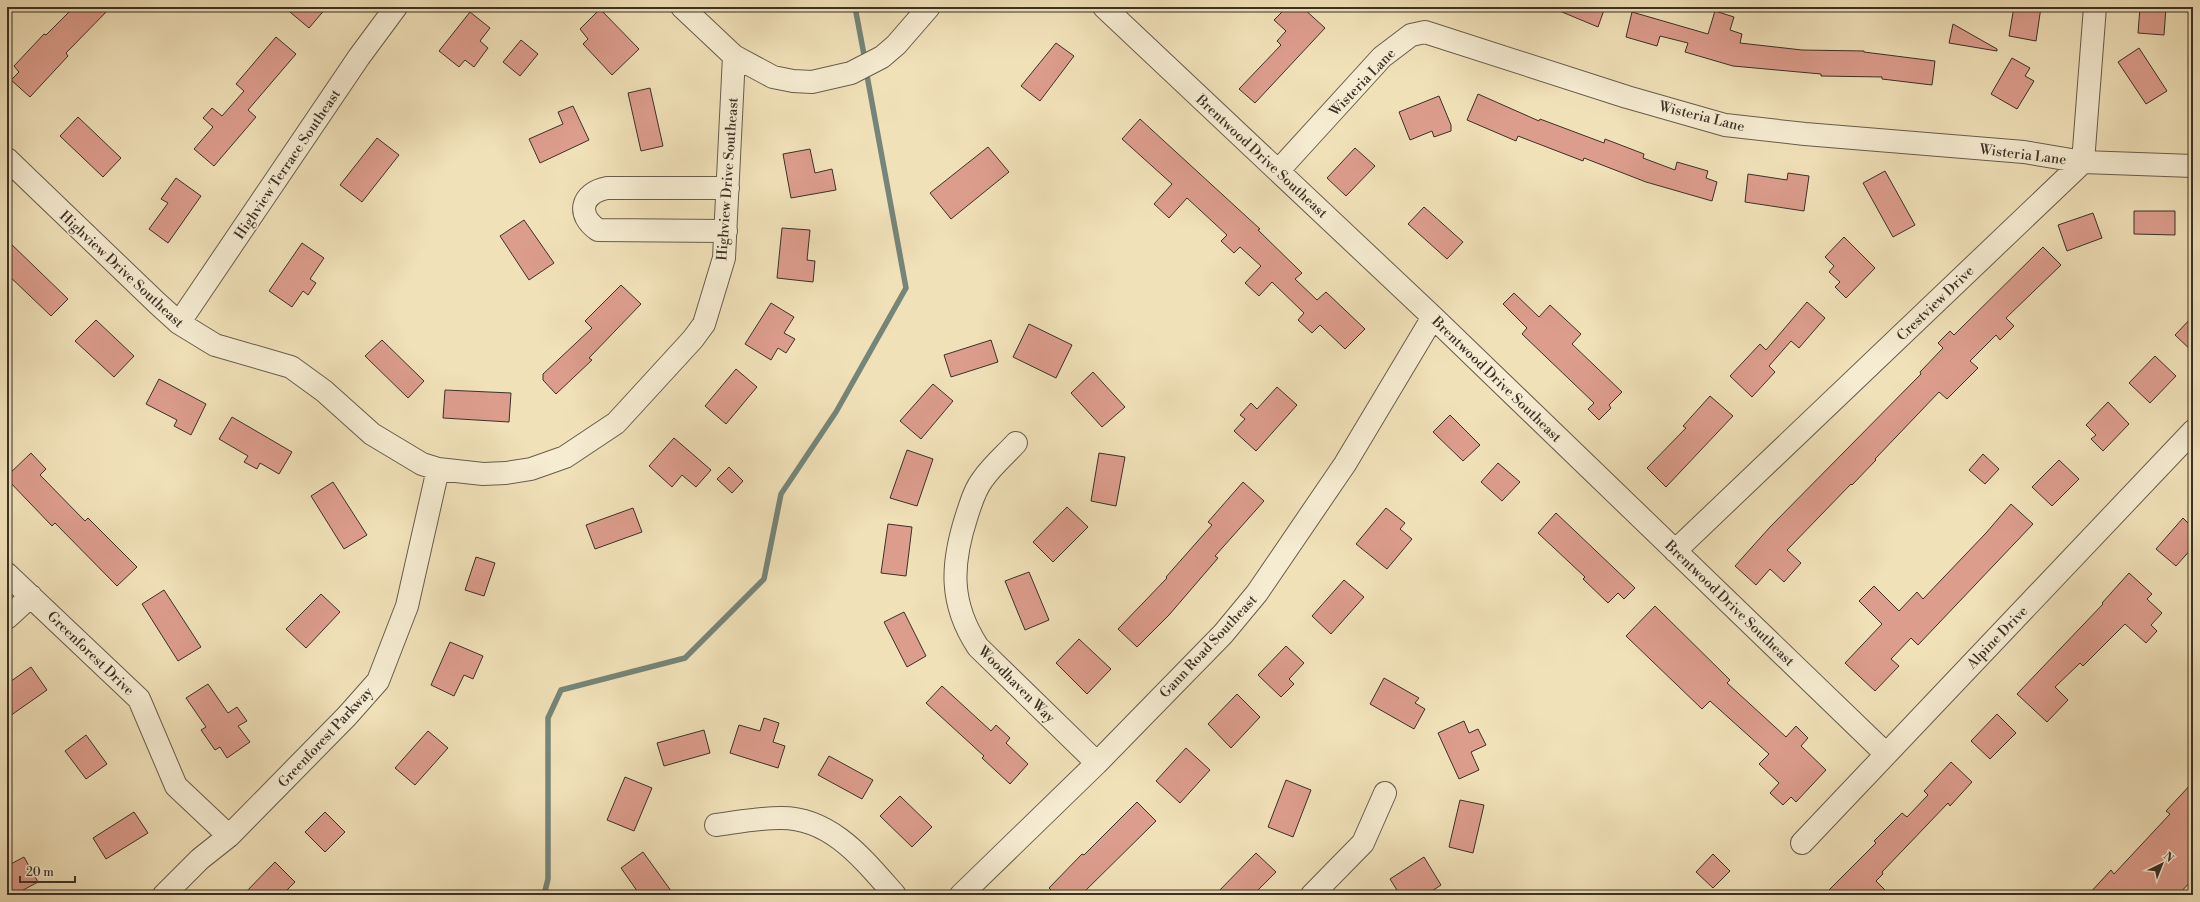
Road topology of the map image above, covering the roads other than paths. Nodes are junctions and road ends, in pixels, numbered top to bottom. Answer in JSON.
{"nodes":[{"id":1,"x":396,"y":7,"type":"edge"},
{"id":2,"x":682,"y":7,"type":"edge"},
{"id":3,"x":929,"y":7,"type":"edge"},
{"id":4,"x":1104,"y":7,"type":"edge"},
{"id":5,"x":2095,"y":7,"type":"edge"},
{"id":6,"x":734,"y":56,"type":"junction"},
{"id":7,"x":7,"y":159,"type":"edge"},
{"id":8,"x":2083,"y":162,"type":"junction"},
{"id":9,"x":2193,"y":166,"type":"edge"},
{"id":10,"x":1278,"y":171,"type":"junction"},
{"id":11,"x":728,"y":188,"type":"junction"},
{"id":12,"x":726,"y":231,"type":"junction"},
{"id":13,"x":1433,"y":317,"type":"junction"},
{"id":14,"x":179,"y":323,"type":"junction"},
{"id":15,"x":2193,"y":431,"type":"edge"},
{"id":16,"x":1016,"y":443,"type":"dead end"},
{"id":17,"x":438,"y":469,"type":"junction"},
{"id":18,"x":1675,"y":551,"type":"junction"},
{"id":19,"x":7,"y":574,"type":"edge"},
{"id":20,"x":31,"y":596,"type":"junction"},
{"id":21,"x":7,"y":618,"type":"edge"},
{"id":22,"x":1886,"y":754,"type":"junction"},
{"id":23,"x":1098,"y":763,"type":"junction"},
{"id":24,"x":1385,"y":793,"type":"dead end"},
{"id":25,"x":716,"y":825,"type":"dead end"},
{"id":26,"x":229,"y":836,"type":"junction"},
{"id":27,"x":1802,"y":843,"type":"dead end"},
{"id":28,"x":164,"y":895,"type":"edge"},
{"id":29,"x":895,"y":895,"type":"edge"},
{"id":30,"x":961,"y":895,"type":"edge"},
{"id":31,"x":1312,"y":895,"type":"edge"}],
"edges":[{"from":1,"to":14,"type":"street","name":"Highview Terrace Southeast"},
{"from":2,"to":6,"type":"street"},
{"from":3,"to":6,"type":"street"},
{"from":4,"to":10,"type":"street","name":"Brentwood Drive Southeast"},
{"from":5,"to":8,"type":"street"},
{"from":6,"to":11,"type":"street","name":"Highview Drive Southeast"},
{"from":7,"to":14,"type":"street","name":"Highview Drive Southeast"},
{"from":8,"to":9,"type":"street","name":"Wisteria Lane"},
{"from":8,"to":10,"type":"street","name":"Wisteria Lane"},
{"from":8,"to":18,"type":"street","name":"Crestview Drive"},
{"from":10,"to":13,"type":"street","name":"Brentwood Drive Southeast"},
{"from":11,"to":12,"type":"street","name":"Highview Drive Southeast"},
{"from":11,"to":12,"type":"street"},
{"from":12,"to":17,"type":"street","name":"Highview Drive Southeast"},
{"from":13,"to":18,"type":"street","name":"Brentwood Drive Southeast"},
{"from":13,"to":23,"type":"street","name":"Gann Road Southeast"},
{"from":14,"to":17,"type":"street","name":"Highview Drive Southeast"},
{"from":15,"to":22,"type":"street","name":"Alpine Drive"},
{"from":16,"to":23,"type":"street","name":"Woodhaven Way"},
{"from":17,"to":26,"type":"street","name":"Greenforest Parkway"},
{"from":18,"to":22,"type":"street","name":"Brentwood Drive Southeast"},
{"from":19,"to":20,"type":"street","name":"Greenforest Drive"},
{"from":20,"to":21,"type":"street"},
{"from":20,"to":26,"type":"street","name":"Greenforest Drive"},
{"from":22,"to":27,"type":"street","name":"Alpine Drive"},
{"from":23,"to":30,"type":"street","name":"Gann Road Southeast"},
{"from":24,"to":31,"type":"street"},
{"from":25,"to":29,"type":"street"},
{"from":26,"to":28,"type":"street","name":"Greenforest Parkway"}]}
